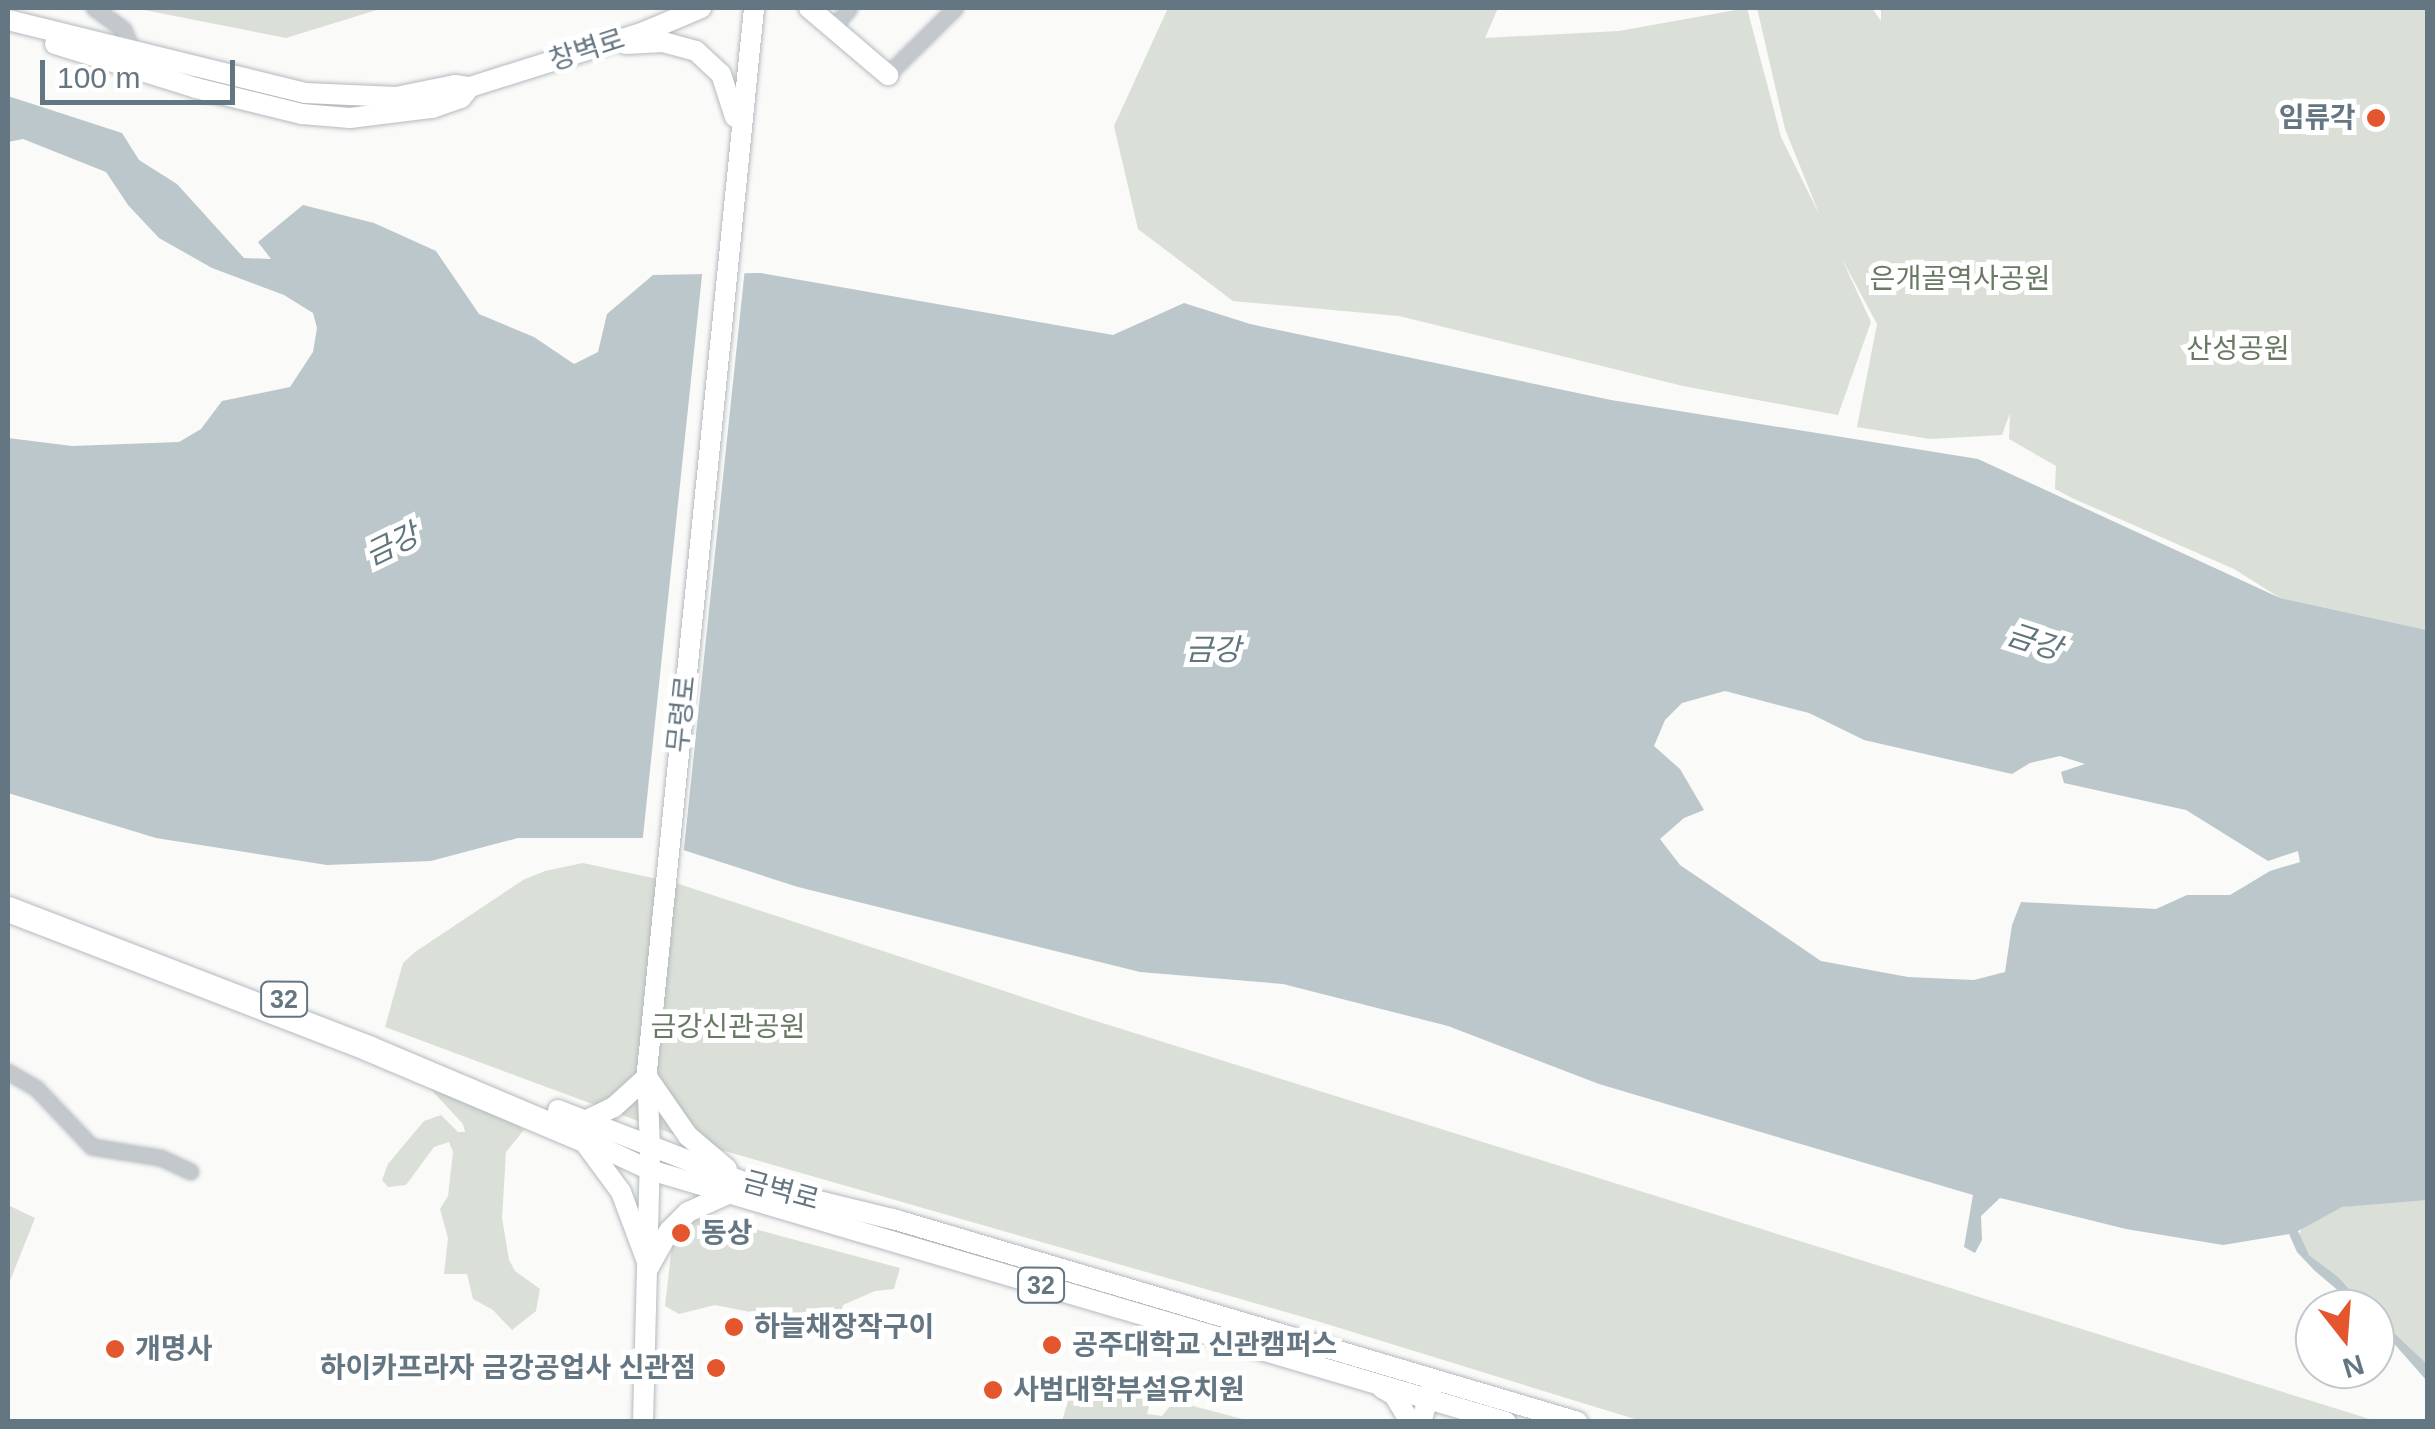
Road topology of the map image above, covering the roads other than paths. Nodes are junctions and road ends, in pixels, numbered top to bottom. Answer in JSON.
{"nodes":[{"id":1,"x":94,"y":8,"type":"edge"},
{"id":2,"x":662,"y":8,"type":"edge"},
{"id":3,"x":701,"y":8,"type":"edge"},
{"id":4,"x":754,"y":8,"type":"edge"},
{"id":5,"x":809,"y":8,"type":"edge"},
{"id":6,"x":850,"y":8,"type":"edge"},
{"id":7,"x":956,"y":8,"type":"edge"},
{"id":8,"x":8,"y":20,"type":"edge"},
{"id":9,"x":835,"y":26,"type":"junction"},
{"id":10,"x":8,"y":30,"type":"edge"},
{"id":11,"x":605,"y":44,"type":"junction"},
{"id":12,"x":132,"y":49,"type":"junction"},
{"id":13,"x":888,"y":75,"type":"joint"},
{"id":14,"x":470,"y":86,"type":"junction"},
{"id":15,"x":738,"y":144,"type":"junction"},
{"id":16,"x":8,"y":892,"type":"edge"},
{"id":17,"x":8,"y":910,"type":"edge"},
{"id":18,"x":8,"y":1072,"type":"edge"},
{"id":19,"x":647,"y":1074,"type":"junction"},
{"id":20,"x":558,"y":1110,"type":"joint"},
{"id":21,"x":583,"y":1129,"type":"junction"},
{"id":22,"x":650,"y":1147,"type":"junction"},
{"id":23,"x":650,"y":1170,"type":"junction"},
{"id":24,"x":190,"y":1172,"type":"dead end"},
{"id":25,"x":749,"y":1184,"type":"junction"},
{"id":26,"x":728,"y":1194,"type":"junction"},
{"id":27,"x":649,"y":1267,"type":"junction"},
{"id":28,"x":1368,"y":1379,"type":"junction"},
{"id":29,"x":1431,"y":1388,"type":"junction"},
{"id":30,"x":1477,"y":1418,"type":"edge"},
{"id":31,"x":643,"y":1422,"type":"edge"},
{"id":32,"x":1410,"y":1422,"type":"edge"},
{"id":33,"x":1421,"y":1422,"type":"edge"},
{"id":34,"x":1506,"y":1422,"type":"edge"},
{"id":35,"x":1578,"y":1422,"type":"edge"}],
"edges":[{"from":1,"to":12,"type":"street"},
{"from":2,"to":11,"type":"main road"},
{"from":3,"to":11,"type":"main road","name":"창벽로"},
{"from":4,"to":15,"type":"main road","name":"무령로"},
{"from":5,"to":9,"type":"main road"},
{"from":6,"to":9,"type":"street"},
{"from":7,"to":13,"type":"street"},
{"from":8,"to":12,"type":"main road","name":"창벽로"},
{"from":9,"to":13,"type":"main road"},
{"from":10,"to":14,"type":"main road","name":"창벽로"},
{"from":11,"to":14,"type":"main road","name":"창벽로"},
{"from":11,"to":15,"type":"main road"},
{"from":12,"to":14,"type":"main road","name":"창벽로"},
{"from":15,"to":19,"type":"main road","name":"무령로"},
{"from":16,"to":20,"type":"highway","name":"금벽로","number":"32"},
{"from":17,"to":21,"type":"highway","name":"금벽로","number":"32"},
{"from":18,"to":24,"type":"street"},
{"from":19,"to":21,"type":"main road"},
{"from":19,"to":22,"type":"main road","name":"무령로"},
{"from":19,"to":25,"type":"main road"},
{"from":20,"to":21,"type":"main road","name":"금벽로","number":"32"},
{"from":21,"to":22,"type":"main road","name":"금벽로","number":"32"},
{"from":21,"to":23,"type":"main road","name":"금벽로","number":"32"},
{"from":21,"to":27,"type":"main road"},
{"from":22,"to":23,"type":"main road","name":"무령로"},
{"from":22,"to":25,"type":"main road","name":"금벽로","number":"32"},
{"from":23,"to":26,"type":"main road","name":"금벽로","number":"32"},
{"from":23,"to":27,"type":"main road","name":"무령로"},
{"from":25,"to":29,"type":"main road","name":"금벽로","number":"32"},
{"from":26,"to":27,"type":"main road"},
{"from":26,"to":28,"type":"main road","name":"금벽로","number":"32"},
{"from":27,"to":31,"type":"main road","name":"무령로"},
{"from":28,"to":29,"type":"main road","name":"금벽로","number":"32"},
{"from":28,"to":32,"type":"main road"},
{"from":29,"to":30,"type":"main road","name":"금벽로","number":"32"},
{"from":29,"to":33,"type":"main road"},
{"from":29,"to":35,"type":"main road","name":"금벽로","number":"32"},
{"from":30,"to":34,"type":"main road","name":"금벽로","number":"32"}]}
